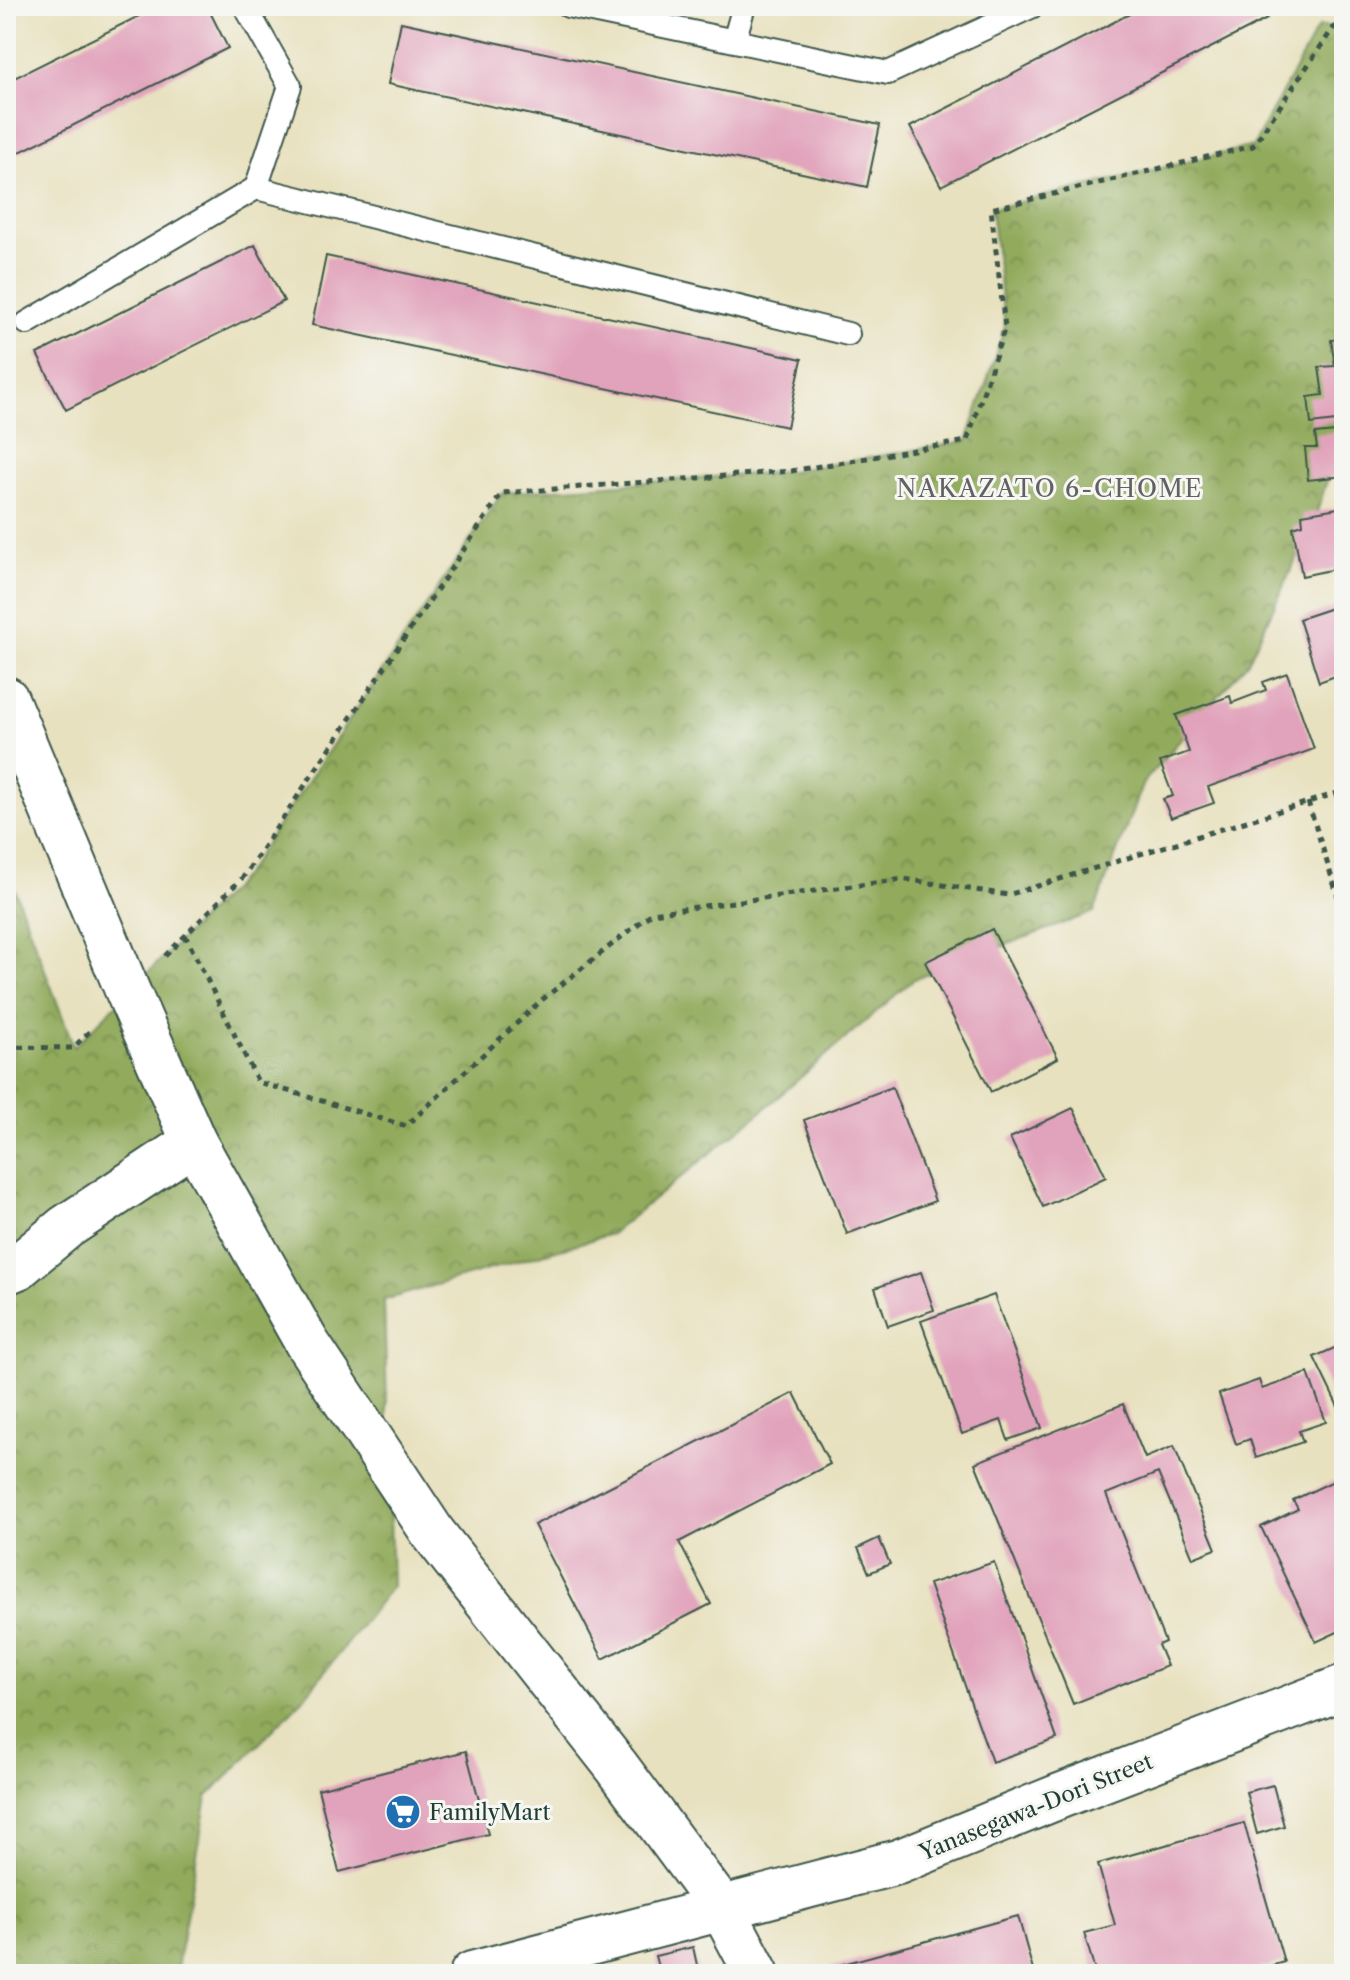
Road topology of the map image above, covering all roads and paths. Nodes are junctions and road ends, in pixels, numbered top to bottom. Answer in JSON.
{"nodes":[{"id":1,"x":245,"y":6,"type":"edge"},
{"id":2,"x":568,"y":6,"type":"edge"},
{"id":3,"x":744,"y":6,"type":"edge"},
{"id":4,"x":1033,"y":6,"type":"edge"},
{"id":5,"x":1344,"y":27,"type":"edge"},
{"id":6,"x":734,"y":41,"type":"junction"},
{"id":7,"x":256,"y":188,"type":"junction"},
{"id":8,"x":27,"y":323,"type":"dead end"},
{"id":9,"x":848,"y":334,"type":"dead end"},
{"id":10,"x":6,"y":699,"type":"edge"},
{"id":11,"x":1344,"y":791,"type":"edge"},
{"id":12,"x":1308,"y":802,"type":"junction"},
{"id":13,"x":1344,"y":916,"type":"edge"},
{"id":14,"x":185,"y":935,"type":"junction"},
{"id":15,"x":128,"y":992,"type":"junction"},
{"id":16,"x":6,"y":1047,"type":"edge"},
{"id":17,"x":194,"y":1142,"type":"junction"},
{"id":18,"x":6,"y":1272,"type":"edge"},
{"id":19,"x":1344,"y":1687,"type":"edge"},
{"id":20,"x":723,"y":1910,"type":"junction"},
{"id":21,"x":472,"y":1974,"type":"edge"},
{"id":22,"x":757,"y":1974,"type":"edge"}],
"edges":[{"from":1,"to":7,"type":"lane"},
{"from":2,"to":6,"type":"lane"},
{"from":3,"to":6,"type":"lane"},
{"from":4,"to":6,"type":"lane"},
{"from":5,"to":14,"type":"path"},
{"from":7,"to":8,"type":"lane"},
{"from":7,"to":9,"type":"lane"},
{"from":10,"to":15,"type":"street"},
{"from":11,"to":12,"type":"path"},
{"from":12,"to":13,"type":"path"},
{"from":12,"to":14,"type":"path"},
{"from":14,"to":15,"type":"path"},
{"from":15,"to":16,"type":"path"},
{"from":15,"to":17,"type":"street"},
{"from":17,"to":18,"type":"street"},
{"from":17,"to":20,"type":"street"},
{"from":19,"to":20,"type":"street","name":"Yanasegawa-Dori Street"},
{"from":20,"to":21,"type":"street","name":"Yanasegawa-Dori Street"},
{"from":20,"to":22,"type":"street"}]}
